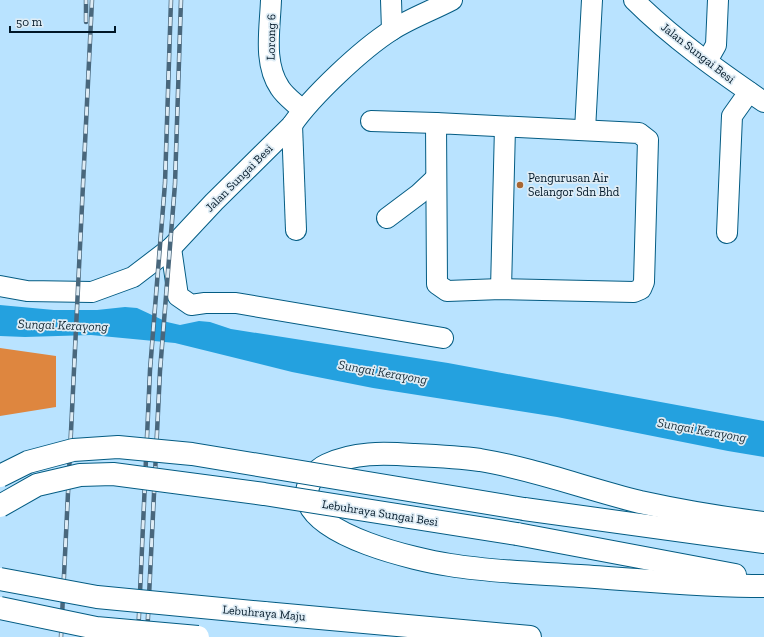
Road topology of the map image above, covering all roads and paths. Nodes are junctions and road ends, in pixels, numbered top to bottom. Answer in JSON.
{"nodes":[{"id":1,"x":271,"y":0,"type":"edge"},
{"id":2,"x":392,"y":0,"type":"edge"},
{"id":3,"x":452,"y":0,"type":"edge"},
{"id":4,"x":592,"y":0,"type":"edge"},
{"id":5,"x":634,"y":0,"type":"edge"},
{"id":6,"x":718,"y":0,"type":"edge"},
{"id":7,"x":392,"y":30,"type":"junction"},
{"id":8,"x":707,"y":61,"type":"junction"},
{"id":9,"x":756,"y":97,"type":"edge"},
{"id":10,"x":297,"y":117,"type":"junction"},
{"id":11,"x":371,"y":121,"type":"dead end"},
{"id":12,"x":436,"y":123,"type":"junction"},
{"id":13,"x":505,"y":128,"type":"junction"},
{"id":14,"x":585,"y":130,"type":"junction"},
{"id":15,"x":436,"y":178,"type":"junction"},
{"id":16,"x":387,"y":218,"type":"dead end"},
{"id":17,"x":296,"y":230,"type":"dead end"},
{"id":18,"x":727,"y":233,"type":"dead end"},
{"id":19,"x":171,"y":248,"type":"junction"},
{"id":20,"x":0,"y":286,"type":"edge"},
{"id":21,"x":501,"y":289,"type":"junction"},
{"id":22,"x":443,"y":338,"type":"dead end"},
{"id":23,"x":0,"y":476,"type":"edge"},
{"id":24,"x":0,"y":506,"type":"edge"},
{"id":25,"x":764,"y":523,"type":"edge"},
{"id":26,"x":764,"y":542,"type":"edge"},
{"id":27,"x":0,"y":579,"type":"edge"},
{"id":28,"x":764,"y":580,"type":"edge"},
{"id":29,"x":764,"y":586,"type":"edge"},
{"id":30,"x":0,"y":608,"type":"edge"},
{"id":31,"x":198,"y":637,"type":"edge"},
{"id":32,"x":530,"y":637,"type":"edge"}],
"edges":[{"from":1,"to":10,"type":"street","name":"Lorong 6"},
{"from":2,"to":7,"type":"street"},
{"from":3,"to":7,"type":"street","name":"Jalan Sungai Besi"},
{"from":4,"to":14,"type":"street"},
{"from":5,"to":8,"type":"street","name":"Jalan Sungai Besi"},
{"from":6,"to":8,"type":"street"},
{"from":7,"to":10,"type":"street","name":"Jalan Sungai Besi"},
{"from":8,"to":9,"type":"street","name":"Jalan Sungai Besi"},
{"from":9,"to":18,"type":"street"},
{"from":10,"to":17,"type":"street"},
{"from":10,"to":19,"type":"street","name":"Jalan Sungai Besi"},
{"from":11,"to":12,"type":"street"},
{"from":12,"to":13,"type":"street"},
{"from":12,"to":15,"type":"street"},
{"from":13,"to":14,"type":"street"},
{"from":13,"to":21,"type":"street"},
{"from":14,"to":21,"type":"street"},
{"from":15,"to":16,"type":"street"},
{"from":15,"to":21,"type":"street"},
{"from":19,"to":20,"type":"street","name":"Jalan Sungai Besi"},
{"from":19,"to":22,"type":"street"},
{"from":23,"to":26,"type":"highway","bridge":true},
{"from":24,"to":28,"type":"highway","name":"Lebuhraya Sungai Besi","bridge":true},
{"from":25,"to":29,"type":"highway"},
{"from":27,"to":32,"type":"highway","name":"Lebuhraya Maju","bridge":true},
{"from":30,"to":31,"type":"highway","bridge":true}]}
